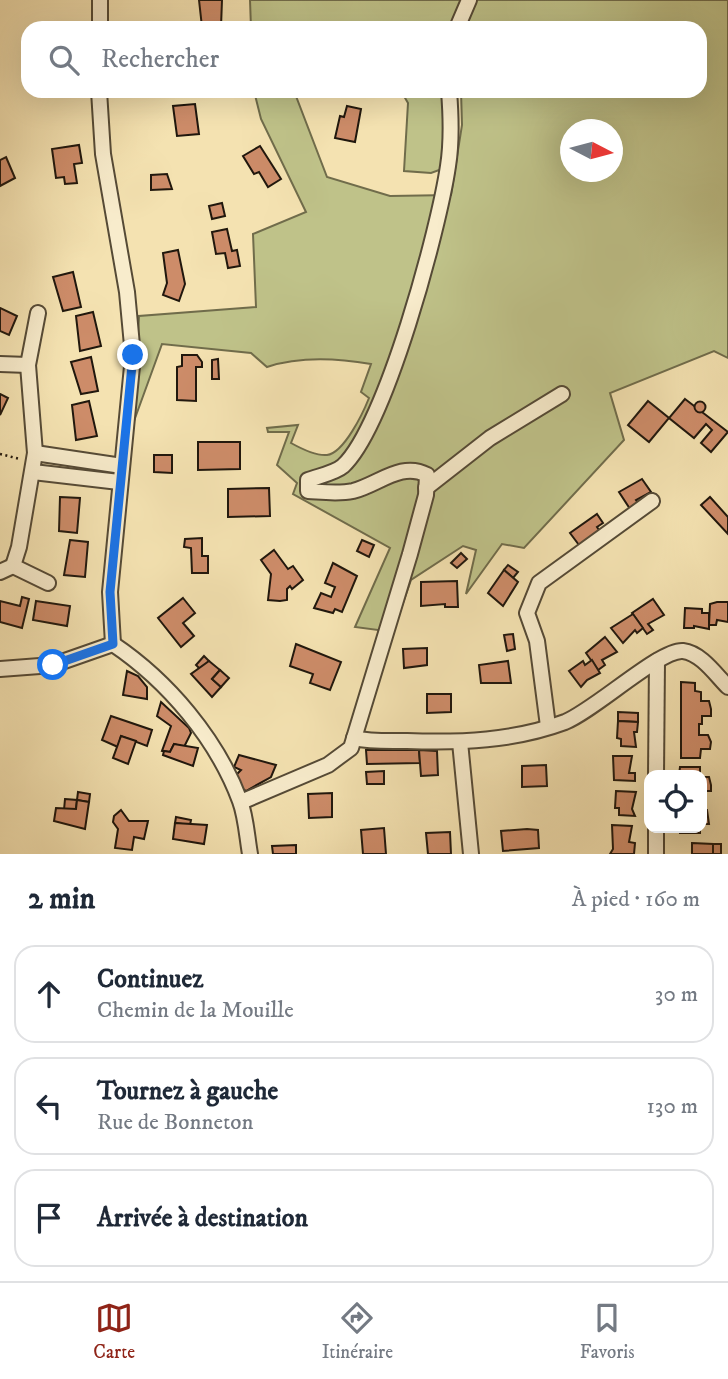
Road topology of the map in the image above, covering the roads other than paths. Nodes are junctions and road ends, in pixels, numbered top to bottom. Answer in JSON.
{"nodes":[{"id":1,"x":100,"y":0,"type":"edge"},
{"id":2,"x":469,"y":0,"type":"edge"},
{"id":3,"x":100,"y":21,"type":"edge"},
{"id":4,"x":460,"y":21,"type":"edge"},
{"id":5,"x":99,"y":98,"type":"edge"},
{"id":6,"x":450,"y":98,"type":"edge"},
{"id":7,"x":38,"y":313,"type":"dead end"},
{"id":8,"x":0,"y":364,"type":"edge"},
{"id":9,"x":27,"y":365,"type":"junction"},
{"id":10,"x":562,"y":394,"type":"dead end"},
{"id":11,"x":34,"y":462,"type":"junction"},
{"id":12,"x":122,"y":466,"type":"junction"},
{"id":13,"x":119,"y":482,"type":"junction"},
{"id":14,"x":426,"y":488,"type":"junction"},
{"id":15,"x":653,"y":501,"type":"dead end"},
{"id":16,"x":7,"y":569,"type":"edge"},
{"id":17,"x":48,"y":583,"type":"dead end"},
{"id":18,"x":113,"y":644,"type":"junction"},
{"id":19,"x":657,"y":661,"type":"junction"},
{"id":20,"x":0,"y":669,"type":"edge"},
{"id":21,"x":728,"y":687,"type":"edge"},
{"id":22,"x":548,"y":726,"type":"junction"},
{"id":23,"x":354,"y":738,"type":"junction"},
{"id":24,"x":460,"y":742,"type":"junction"},
{"id":25,"x":656,"y":770,"type":"edge"},
{"id":26,"x":240,"y":802,"type":"junction"},
{"id":27,"x":656,"y":833,"type":"edge"},
{"id":28,"x":250,"y":854,"type":"edge"},
{"id":29,"x":471,"y":854,"type":"edge"},
{"id":30,"x":656,"y":854,"type":"edge"}],
"edges":[{"from":1,"to":3,"type":"street"},
{"from":2,"to":4,"type":"street"},
{"from":5,"to":12,"type":"street"},
{"from":6,"to":14,"type":"street"},
{"from":7,"to":9,"type":"street"},
{"from":8,"to":9,"type":"street"},
{"from":9,"to":11,"type":"street"},
{"from":10,"to":14,"type":"street"},
{"from":11,"to":12,"type":"street"},
{"from":11,"to":13,"type":"street"},
{"from":11,"to":16,"type":"street"},
{"from":12,"to":13,"type":"street"},
{"from":13,"to":18,"type":"street"},
{"from":14,"to":23,"type":"street"},
{"from":15,"to":22,"type":"street"},
{"from":16,"to":17,"type":"street"},
{"from":18,"to":20,"type":"street"},
{"from":18,"to":26,"type":"street"},
{"from":19,"to":21,"type":"street"},
{"from":19,"to":22,"type":"street"},
{"from":19,"to":25,"type":"street"},
{"from":22,"to":24,"type":"street"},
{"from":23,"to":24,"type":"street"},
{"from":23,"to":26,"type":"street"},
{"from":24,"to":29,"type":"street"},
{"from":26,"to":28,"type":"street"},
{"from":27,"to":30,"type":"street"}]}
